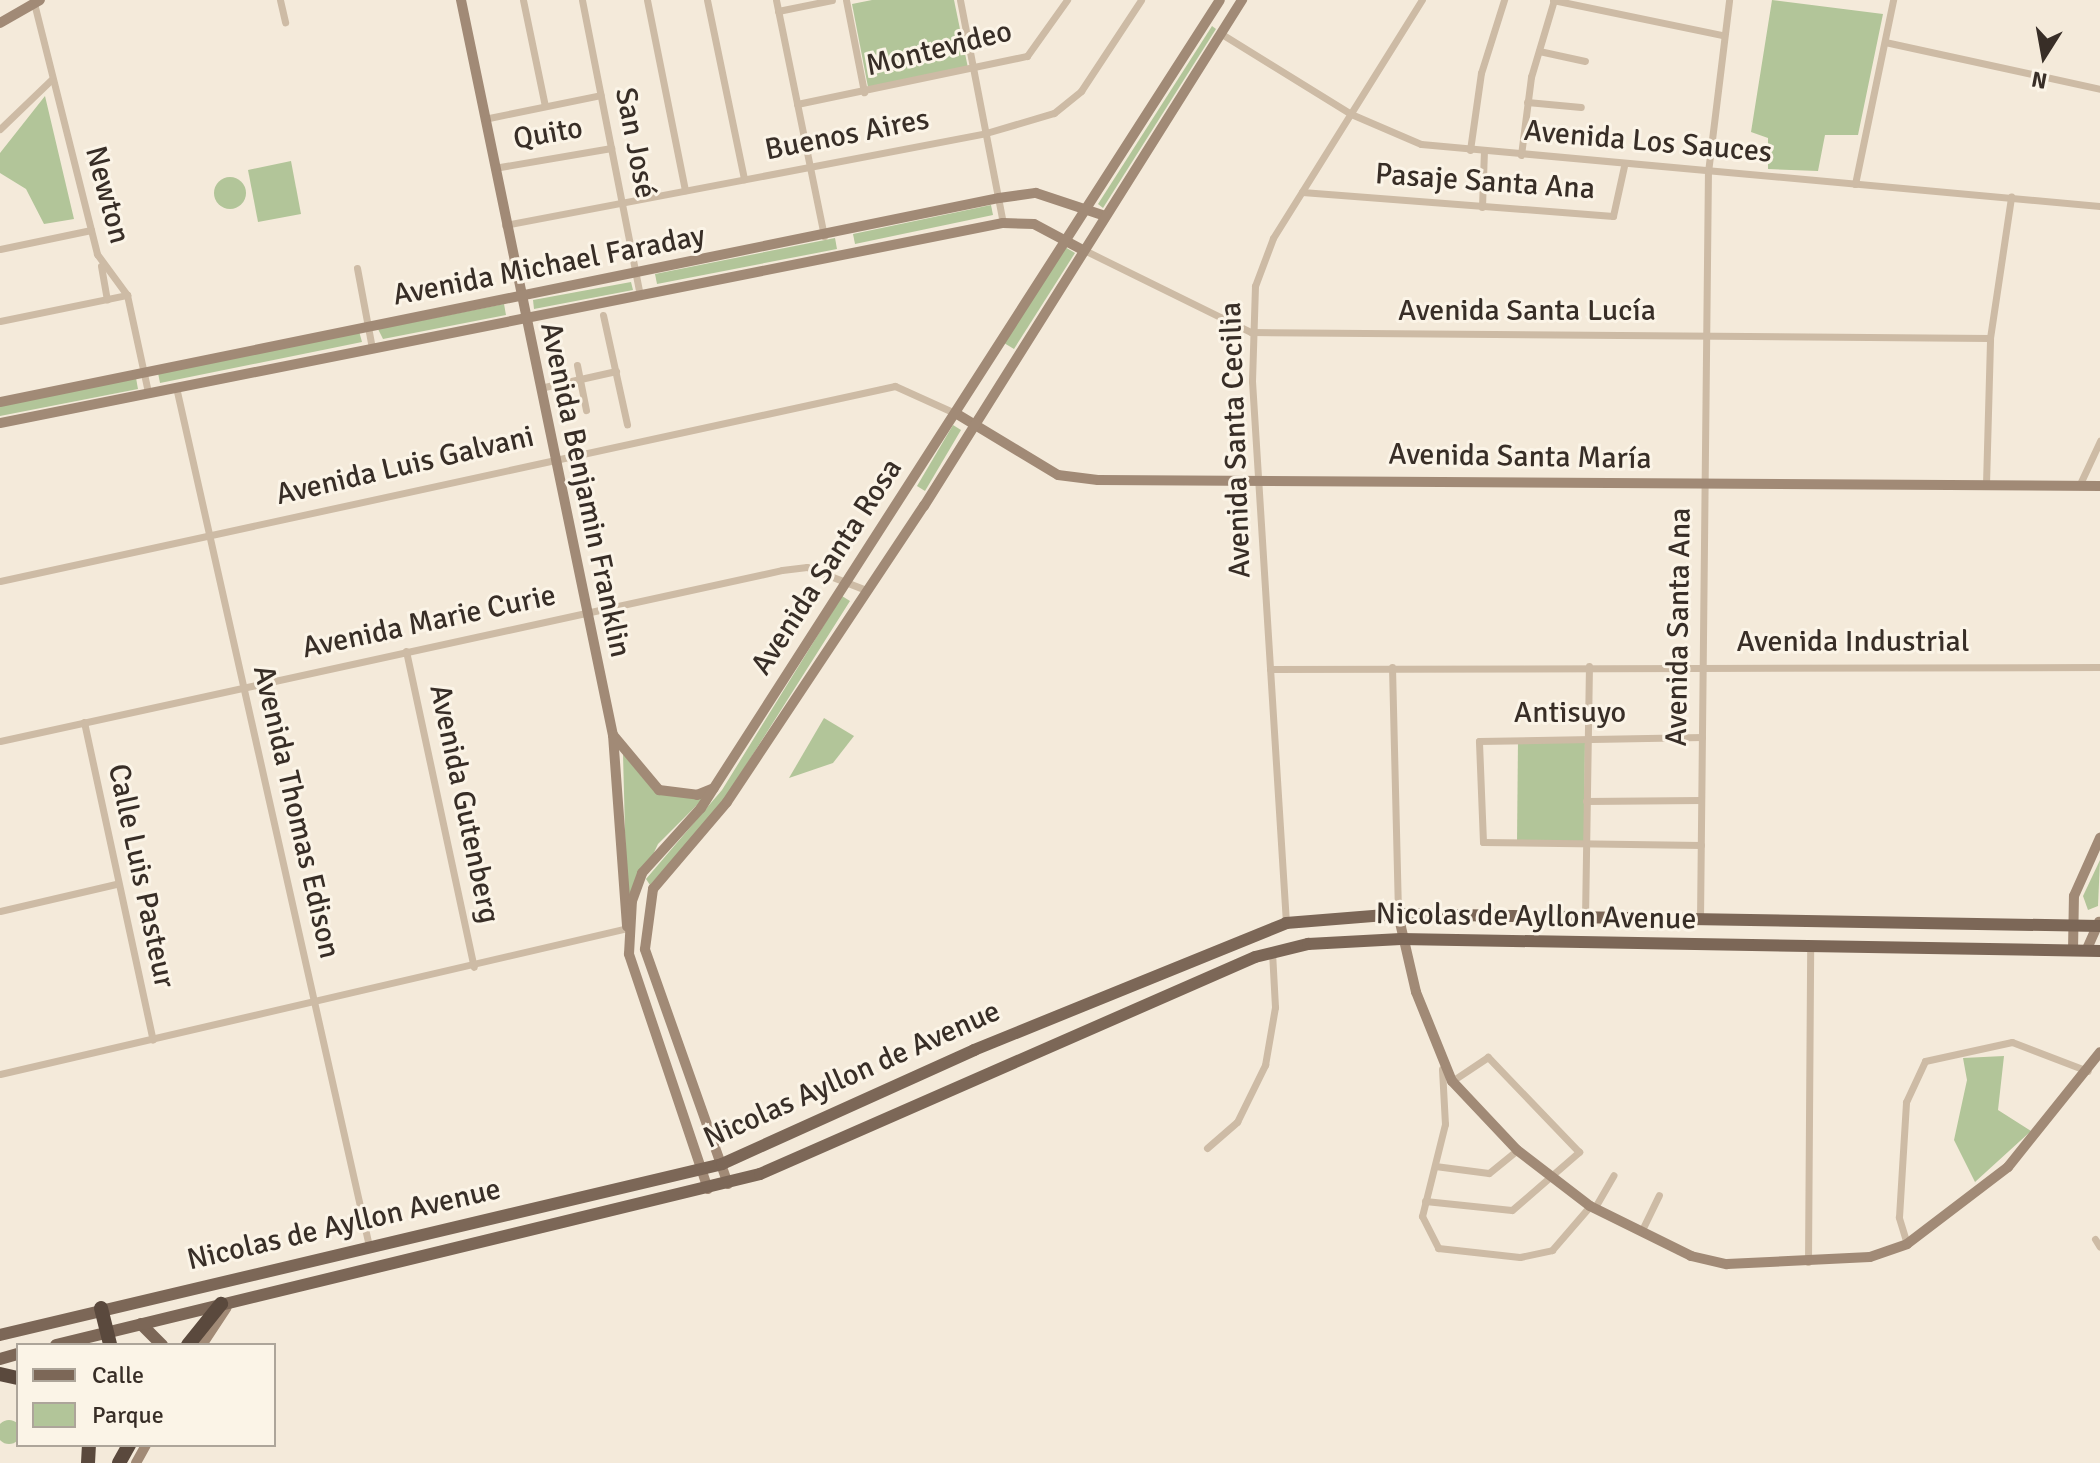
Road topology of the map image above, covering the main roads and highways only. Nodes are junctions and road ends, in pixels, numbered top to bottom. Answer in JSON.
{"nodes":[{"id":1,"x":2099,"y":924,"type":"edge"},
{"id":2,"x":2086,"y":951,"type":"edge"},
{"id":3,"x":1272,"y":952,"type":"joint"},
{"id":4,"x":722,"y":1164,"type":"joint"},
{"id":5,"x":701,"y":1169,"type":"joint"},
{"id":6,"x":708,"y":1189,"type":"joint"},
{"id":7,"x":226,"y":1303,"type":"junction"},
{"id":8,"x":101,"y":1308,"type":"junction"},
{"id":9,"x":141,"y":1324,"type":"junction"},
{"id":10,"x":0,"y":1335,"type":"edge"},
{"id":11,"x":108,"y":1339,"type":"edge"},
{"id":12,"x":73,"y":1343,"type":"edge"},
{"id":13,"x":160,"y":1343,"type":"edge"},
{"id":14,"x":190,"y":1343,"type":"edge"}],
"edges":[{"from":1,"to":4,"type":"main road","name":"Nicolas de Ayllon Avenue"},
{"from":2,"to":3,"type":"main road","name":"Nicolas de Ayllon Avenue"},
{"from":3,"to":6,"type":"main road","name":"Nicolas Ayllon de Avenue"},
{"from":4,"to":5,"type":"main road","name":"Nicolas Ayllon de Avenue"},
{"from":5,"to":8,"type":"main road","name":"Nicolas de Ayllon Avenue"},
{"from":6,"to":7,"type":"main road","name":"Nicolas de Ayllon Avenue"},
{"from":7,"to":9,"type":"main road","name":"Nicolas de Ayllon Avenue"},
{"from":7,"to":14,"type":"highway"},
{"from":8,"to":10,"type":"main road","name":"Nicolas de Ayllon Avenue"},
{"from":8,"to":11,"type":"highway"},
{"from":9,"to":11,"type":"main road","name":"Nicolas de Ayllon Avenue"},
{"from":9,"to":13,"type":"main road"},
{"from":11,"to":12,"type":"main road","name":"Nicolas de Ayllon Avenue"}]}
